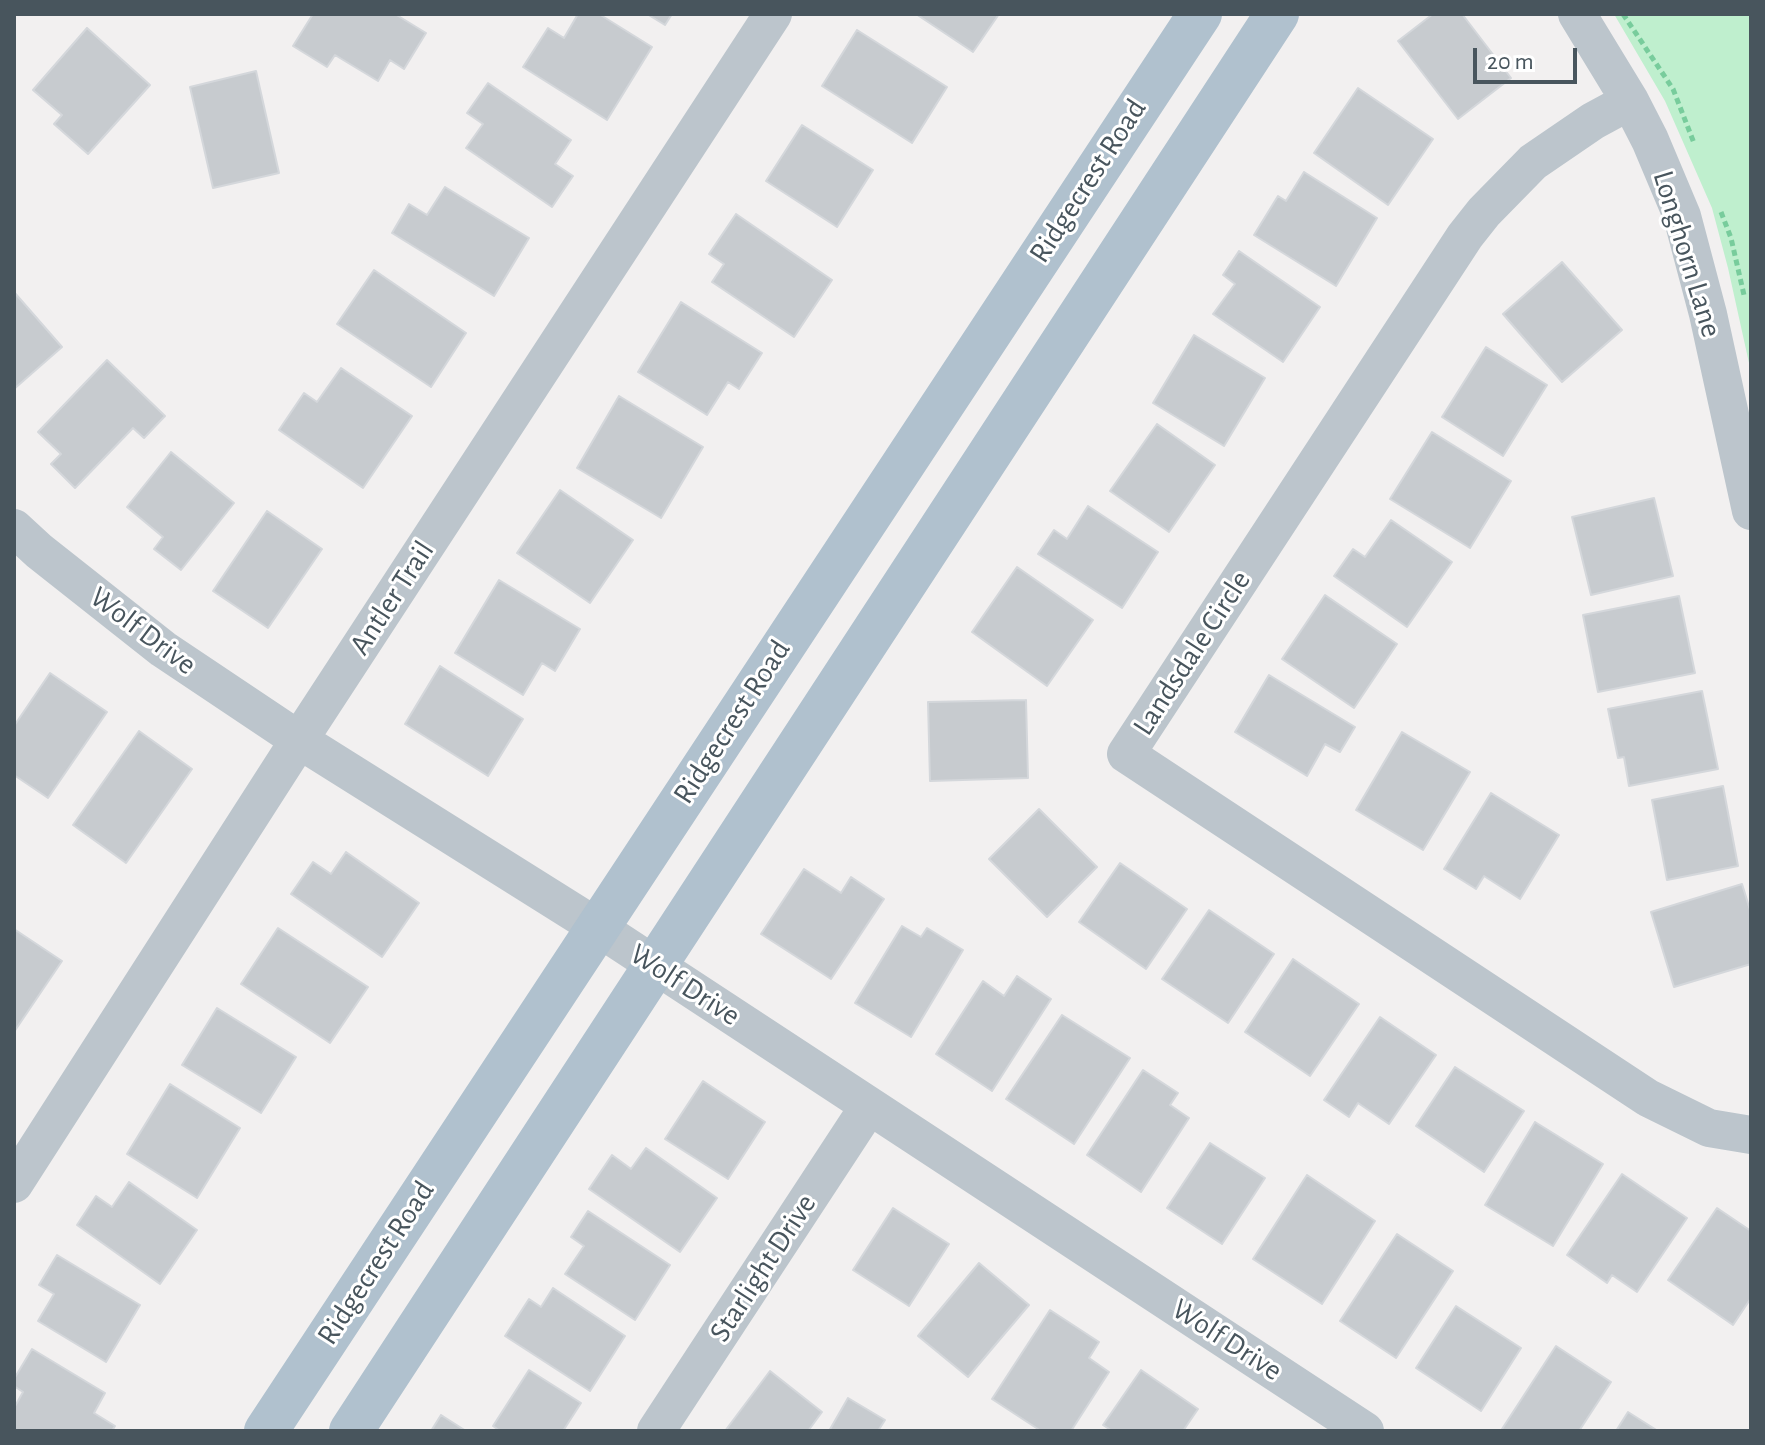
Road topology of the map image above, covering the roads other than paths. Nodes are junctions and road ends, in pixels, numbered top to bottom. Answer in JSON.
{"nodes":[{"id":1,"x":773,"y":14,"type":"edge"},
{"id":2,"x":1200,"y":14,"type":"edge"},
{"id":3,"x":1277,"y":14,"type":"edge"},
{"id":4,"x":1577,"y":14,"type":"edge"},
{"id":5,"x":1630,"y":101,"type":"junction"},
{"id":6,"x":1751,"y":511,"type":"edge"},
{"id":7,"x":14,"y":528,"type":"edge"},
{"id":8,"x":299,"y":740,"type":"junction"},
{"id":9,"x":597,"y":927,"type":"junction"},
{"id":10,"x":656,"y":965,"type":"junction"},
{"id":11,"x":869,"y":1106,"type":"junction"},
{"id":12,"x":1751,"y":1135,"type":"edge"},
{"id":13,"x":24,"y":1145,"type":"edge"},
{"id":14,"x":14,"y":1184,"type":"edge"},
{"id":15,"x":266,"y":1431,"type":"edge"},
{"id":16,"x":351,"y":1431,"type":"edge"},
{"id":17,"x":656,"y":1431,"type":"edge"},
{"id":18,"x":1365,"y":1431,"type":"edge"}],
"edges":[{"from":1,"to":8,"type":"street","name":"Antler Trail"},
{"from":2,"to":9,"type":"main road","name":"Ridgecrest Road"},
{"from":3,"to":10,"type":"main road"},
{"from":4,"to":5,"type":"street","name":"Longhorn Lane"},
{"from":5,"to":6,"type":"street","name":"Longhorn Lane"},
{"from":5,"to":12,"type":"street","name":"Landsdale Circle"},
{"from":7,"to":8,"type":"street","name":"Wolf Drive"},
{"from":8,"to":9,"type":"street","name":"Wolf Drive"},
{"from":8,"to":13,"type":"street","name":"Antler Trail"},
{"from":9,"to":10,"type":"street","name":"Wolf Drive"},
{"from":9,"to":15,"type":"main road","name":"Ridgecrest Road"},
{"from":10,"to":11,"type":"street","name":"Wolf Drive"},
{"from":10,"to":16,"type":"main road"},
{"from":11,"to":17,"type":"street","name":"Starlight Drive"},
{"from":11,"to":18,"type":"street","name":"Wolf Drive"},
{"from":13,"to":14,"type":"street","name":"Antler Trail"}]}
